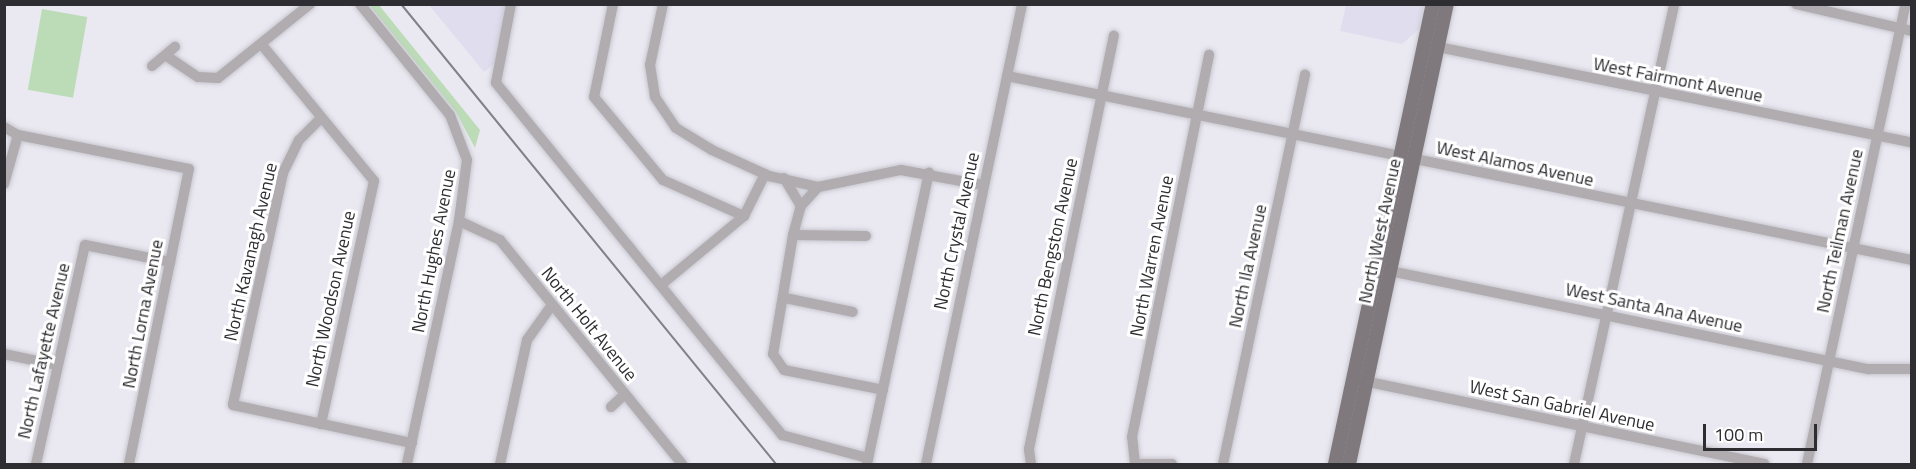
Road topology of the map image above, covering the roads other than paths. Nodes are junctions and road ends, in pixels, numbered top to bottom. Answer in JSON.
{"nodes":[{"id":1,"x":310,"y":4,"type":"edge"},
{"id":2,"x":360,"y":4,"type":"edge"},
{"id":3,"x":511,"y":4,"type":"edge"},
{"id":4,"x":613,"y":4,"type":"edge"},
{"id":5,"x":663,"y":4,"type":"edge"},
{"id":6,"x":1022,"y":4,"type":"edge"},
{"id":7,"x":1433,"y":4,"type":"edge"},
{"id":8,"x":1440,"y":4,"type":"edge"},
{"id":9,"x":1447,"y":4,"type":"edge"},
{"id":10,"x":1674,"y":4,"type":"edge"},
{"id":11,"x":1796,"y":4,"type":"edge"},
{"id":12,"x":1906,"y":4,"type":"edge"},
{"id":13,"x":1906,"y":29,"type":"edge"},
{"id":14,"x":1114,"y":36,"type":"dead end"},
{"id":15,"x":262,"y":45,"type":"junction"},
{"id":16,"x":175,"y":47,"type":"dead end"},
{"id":17,"x":1438,"y":47,"type":"junction"},
{"id":18,"x":1209,"y":54,"type":"dead end"},
{"id":19,"x":168,"y":57,"type":"junction"},
{"id":20,"x":152,"y":66,"type":"dead end"},
{"id":21,"x":1432,"y":74,"type":"junction"},
{"id":22,"x":1305,"y":75,"type":"dead end"},
{"id":23,"x":1007,"y":76,"type":"junction"},
{"id":24,"x":1655,"y":93,"type":"junction"},
{"id":25,"x":1101,"y":95,"type":"junction"},
{"id":26,"x":1197,"y":115,"type":"junction"},
{"id":27,"x":321,"y":118,"type":"junction"},
{"id":28,"x":4,"y":128,"type":"edge"},
{"id":29,"x":18,"y":135,"type":"junction"},
{"id":30,"x":1292,"y":135,"type":"junction"},
{"id":31,"x":1878,"y":137,"type":"junction"},
{"id":32,"x":1911,"y":143,"type":"edge"},
{"id":33,"x":1407,"y":158,"type":"junction"},
{"id":34,"x":929,"y":173,"type":"junction"},
{"id":35,"x":765,"y":174,"type":"junction"},
{"id":36,"x":784,"y":178,"type":"junction"},
{"id":37,"x":4,"y":184,"type":"edge"},
{"id":38,"x":983,"y":184,"type":"junction"},
{"id":39,"x":818,"y":187,"type":"junction"},
{"id":40,"x":1631,"y":204,"type":"junction"},
{"id":41,"x":801,"y":206,"type":"junction"},
{"id":42,"x":744,"y":216,"type":"junction"},
{"id":43,"x":459,"y":221,"type":"junction"},
{"id":44,"x":793,"y":235,"type":"junction"},
{"id":45,"x":867,"y":236,"type":"dead end"},
{"id":46,"x":1853,"y":250,"type":"junction"},
{"id":47,"x":1911,"y":260,"type":"edge"},
{"id":48,"x":171,"y":262,"type":"junction"},
{"id":49,"x":1390,"y":271,"type":"junction"},
{"id":50,"x":662,"y":285,"type":"junction"},
{"id":51,"x":785,"y":297,"type":"junction"},
{"id":52,"x":552,"y":306,"type":"junction"},
{"id":53,"x":853,"y":312,"type":"dead end"},
{"id":54,"x":1607,"y":315,"type":"junction"},
{"id":55,"x":4,"y":354,"type":"edge"},
{"id":56,"x":1829,"y":361,"type":"junction"},
{"id":57,"x":56,"y":364,"type":"junction"},
{"id":58,"x":1911,"y":369,"type":"edge"},
{"id":59,"x":1360,"y":380,"type":"junction"},
{"id":60,"x":883,"y":390,"type":"junction"},
{"id":61,"x":625,"y":394,"type":"junction"},
{"id":62,"x":611,"y":407,"type":"dead end"},
{"id":63,"x":321,"y":424,"type":"junction"},
{"id":64,"x":1582,"y":427,"type":"junction"},
{"id":65,"x":411,"y":443,"type":"junction"},
{"id":66,"x":867,"y":461,"type":"edge"},
{"id":67,"x":36,"y":465,"type":"edge"},
{"id":68,"x":129,"y":465,"type":"edge"},
{"id":69,"x":407,"y":465,"type":"edge"},
{"id":70,"x":500,"y":465,"type":"edge"},
{"id":71,"x":682,"y":465,"type":"edge"},
{"id":72,"x":926,"y":465,"type":"edge"},
{"id":73,"x":1031,"y":465,"type":"edge"},
{"id":74,"x":1135,"y":465,"type":"edge"},
{"id":75,"x":1141,"y":465,"type":"edge"},
{"id":76,"x":1172,"y":465,"type":"edge"},
{"id":77,"x":1223,"y":465,"type":"edge"},
{"id":78,"x":1335,"y":465,"type":"edge"},
{"id":79,"x":1349,"y":465,"type":"edge"},
{"id":80,"x":1574,"y":465,"type":"edge"},
{"id":81,"x":1764,"y":465,"type":"edge"},
{"id":82,"x":1807,"y":465,"type":"edge"}],
"edges":[{"from":1,"to":15,"type":"street"},
{"from":2,"to":43,"type":"street","name":"North Hughes Avenue"},
{"from":3,"to":50,"type":"street"},
{"from":4,"to":42,"type":"street"},
{"from":5,"to":35,"type":"street"},
{"from":6,"to":23,"type":"street","name":"North Crystal Avenue"},
{"from":7,"to":33,"type":"main road","name":"North West Avenue"},
{"from":8,"to":21,"type":"main road"},
{"from":9,"to":17,"type":"main road","name":"North West Avenue"},
{"from":10,"to":24,"type":"street"},
{"from":11,"to":13,"type":"street"},
{"from":12,"to":13,"type":"street","name":"North Teilman Avenue"},
{"from":13,"to":31,"type":"street","name":"North Teilman Avenue"},
{"from":14,"to":25,"type":"street","name":"North Bengston Avenue"},
{"from":15,"to":19,"type":"street"},
{"from":15,"to":27,"type":"street"},
{"from":16,"to":19,"type":"street"},
{"from":17,"to":21,"type":"main road","name":"North West Avenue"},
{"from":17,"to":24,"type":"street","name":"West Fairmont Avenue"},
{"from":18,"to":26,"type":"street","name":"North Warren Avenue"},
{"from":19,"to":20,"type":"street"},
{"from":21,"to":33,"type":"main road","name":"North West Avenue"},
{"from":22,"to":30,"type":"street","name":"North Ila Avenue"},
{"from":23,"to":25,"type":"street","name":"West Alamos Avenue"},
{"from":23,"to":38,"type":"street","name":"North Crystal Avenue"},
{"from":24,"to":31,"type":"street","name":"West Fairmont Avenue"},
{"from":24,"to":40,"type":"street"},
{"from":25,"to":26,"type":"street","name":"West Alamos Avenue"},
{"from":25,"to":73,"type":"street","name":"North Bengston Avenue"},
{"from":26,"to":30,"type":"street","name":"West Alamos Avenue"},
{"from":26,"to":74,"type":"street","name":"North Warren Avenue"},
{"from":27,"to":63,"type":"street","name":"North Woodson Avenue"},
{"from":27,"to":63,"type":"street","name":"North Kavanagh Avenue"},
{"from":28,"to":29,"type":"street"},
{"from":29,"to":37,"type":"street"},
{"from":29,"to":48,"type":"street","name":"North Lorna Avenue"},
{"from":30,"to":33,"type":"street","name":"West Alamos Avenue"},
{"from":30,"to":77,"type":"street","name":"North Ila Avenue"},
{"from":31,"to":32,"type":"street","name":"West Fairmont Avenue"},
{"from":31,"to":46,"type":"street","name":"North Teilman Avenue"},
{"from":33,"to":40,"type":"street","name":"West Alamos Avenue"},
{"from":33,"to":49,"type":"main road","name":"North West Avenue"},
{"from":33,"to":59,"type":"main road","name":"North West Avenue"},
{"from":34,"to":38,"type":"street"},
{"from":34,"to":39,"type":"street"},
{"from":34,"to":60,"type":"street"},
{"from":35,"to":36,"type":"street"},
{"from":35,"to":42,"type":"street"},
{"from":36,"to":39,"type":"street"},
{"from":36,"to":41,"type":"street"},
{"from":38,"to":72,"type":"street","name":"North Crystal Avenue"},
{"from":39,"to":41,"type":"street"},
{"from":40,"to":46,"type":"street","name":"West Alamos Avenue"},
{"from":40,"to":54,"type":"street"},
{"from":41,"to":44,"type":"street"},
{"from":42,"to":50,"type":"street"},
{"from":43,"to":52,"type":"street","name":"North Holt Avenue"},
{"from":43,"to":65,"type":"street","name":"North Hughes Avenue"},
{"from":44,"to":45,"type":"street"},
{"from":44,"to":51,"type":"street"},
{"from":46,"to":47,"type":"street","name":"West Alamos Avenue"},
{"from":46,"to":56,"type":"street","name":"North Teilman Avenue"},
{"from":48,"to":57,"type":"street","name":"North Lafayette Avenue"},
{"from":48,"to":68,"type":"street","name":"North Lorna Avenue"},
{"from":49,"to":54,"type":"street","name":"West Santa Ana Avenue"},
{"from":49,"to":59,"type":"main road","name":"North West Avenue"},
{"from":50,"to":66,"type":"street"},
{"from":51,"to":53,"type":"street"},
{"from":51,"to":60,"type":"street"},
{"from":52,"to":61,"type":"street","name":"North Holt Avenue"},
{"from":52,"to":70,"type":"street"},
{"from":54,"to":56,"type":"street","name":"West Santa Ana Avenue"},
{"from":54,"to":64,"type":"street"},
{"from":55,"to":57,"type":"street"},
{"from":56,"to":58,"type":"street","name":"West Santa Ana Avenue"},
{"from":56,"to":82,"type":"street","name":"North Teilman Avenue"},
{"from":57,"to":67,"type":"street","name":"North Lafayette Avenue"},
{"from":59,"to":64,"type":"street","name":"West San Gabriel Avenue"},
{"from":59,"to":78,"type":"main road","name":"North West Avenue"},
{"from":59,"to":79,"type":"main road","name":"North West Avenue"},
{"from":60,"to":66,"type":"street"},
{"from":61,"to":62,"type":"street"},
{"from":61,"to":71,"type":"street","name":"North Holt Avenue"},
{"from":63,"to":65,"type":"street"},
{"from":64,"to":80,"type":"street"},
{"from":64,"to":81,"type":"street","name":"West San Gabriel Avenue"},
{"from":65,"to":69,"type":"street","name":"North Hughes Avenue"},
{"from":75,"to":76,"type":"street"}]}
